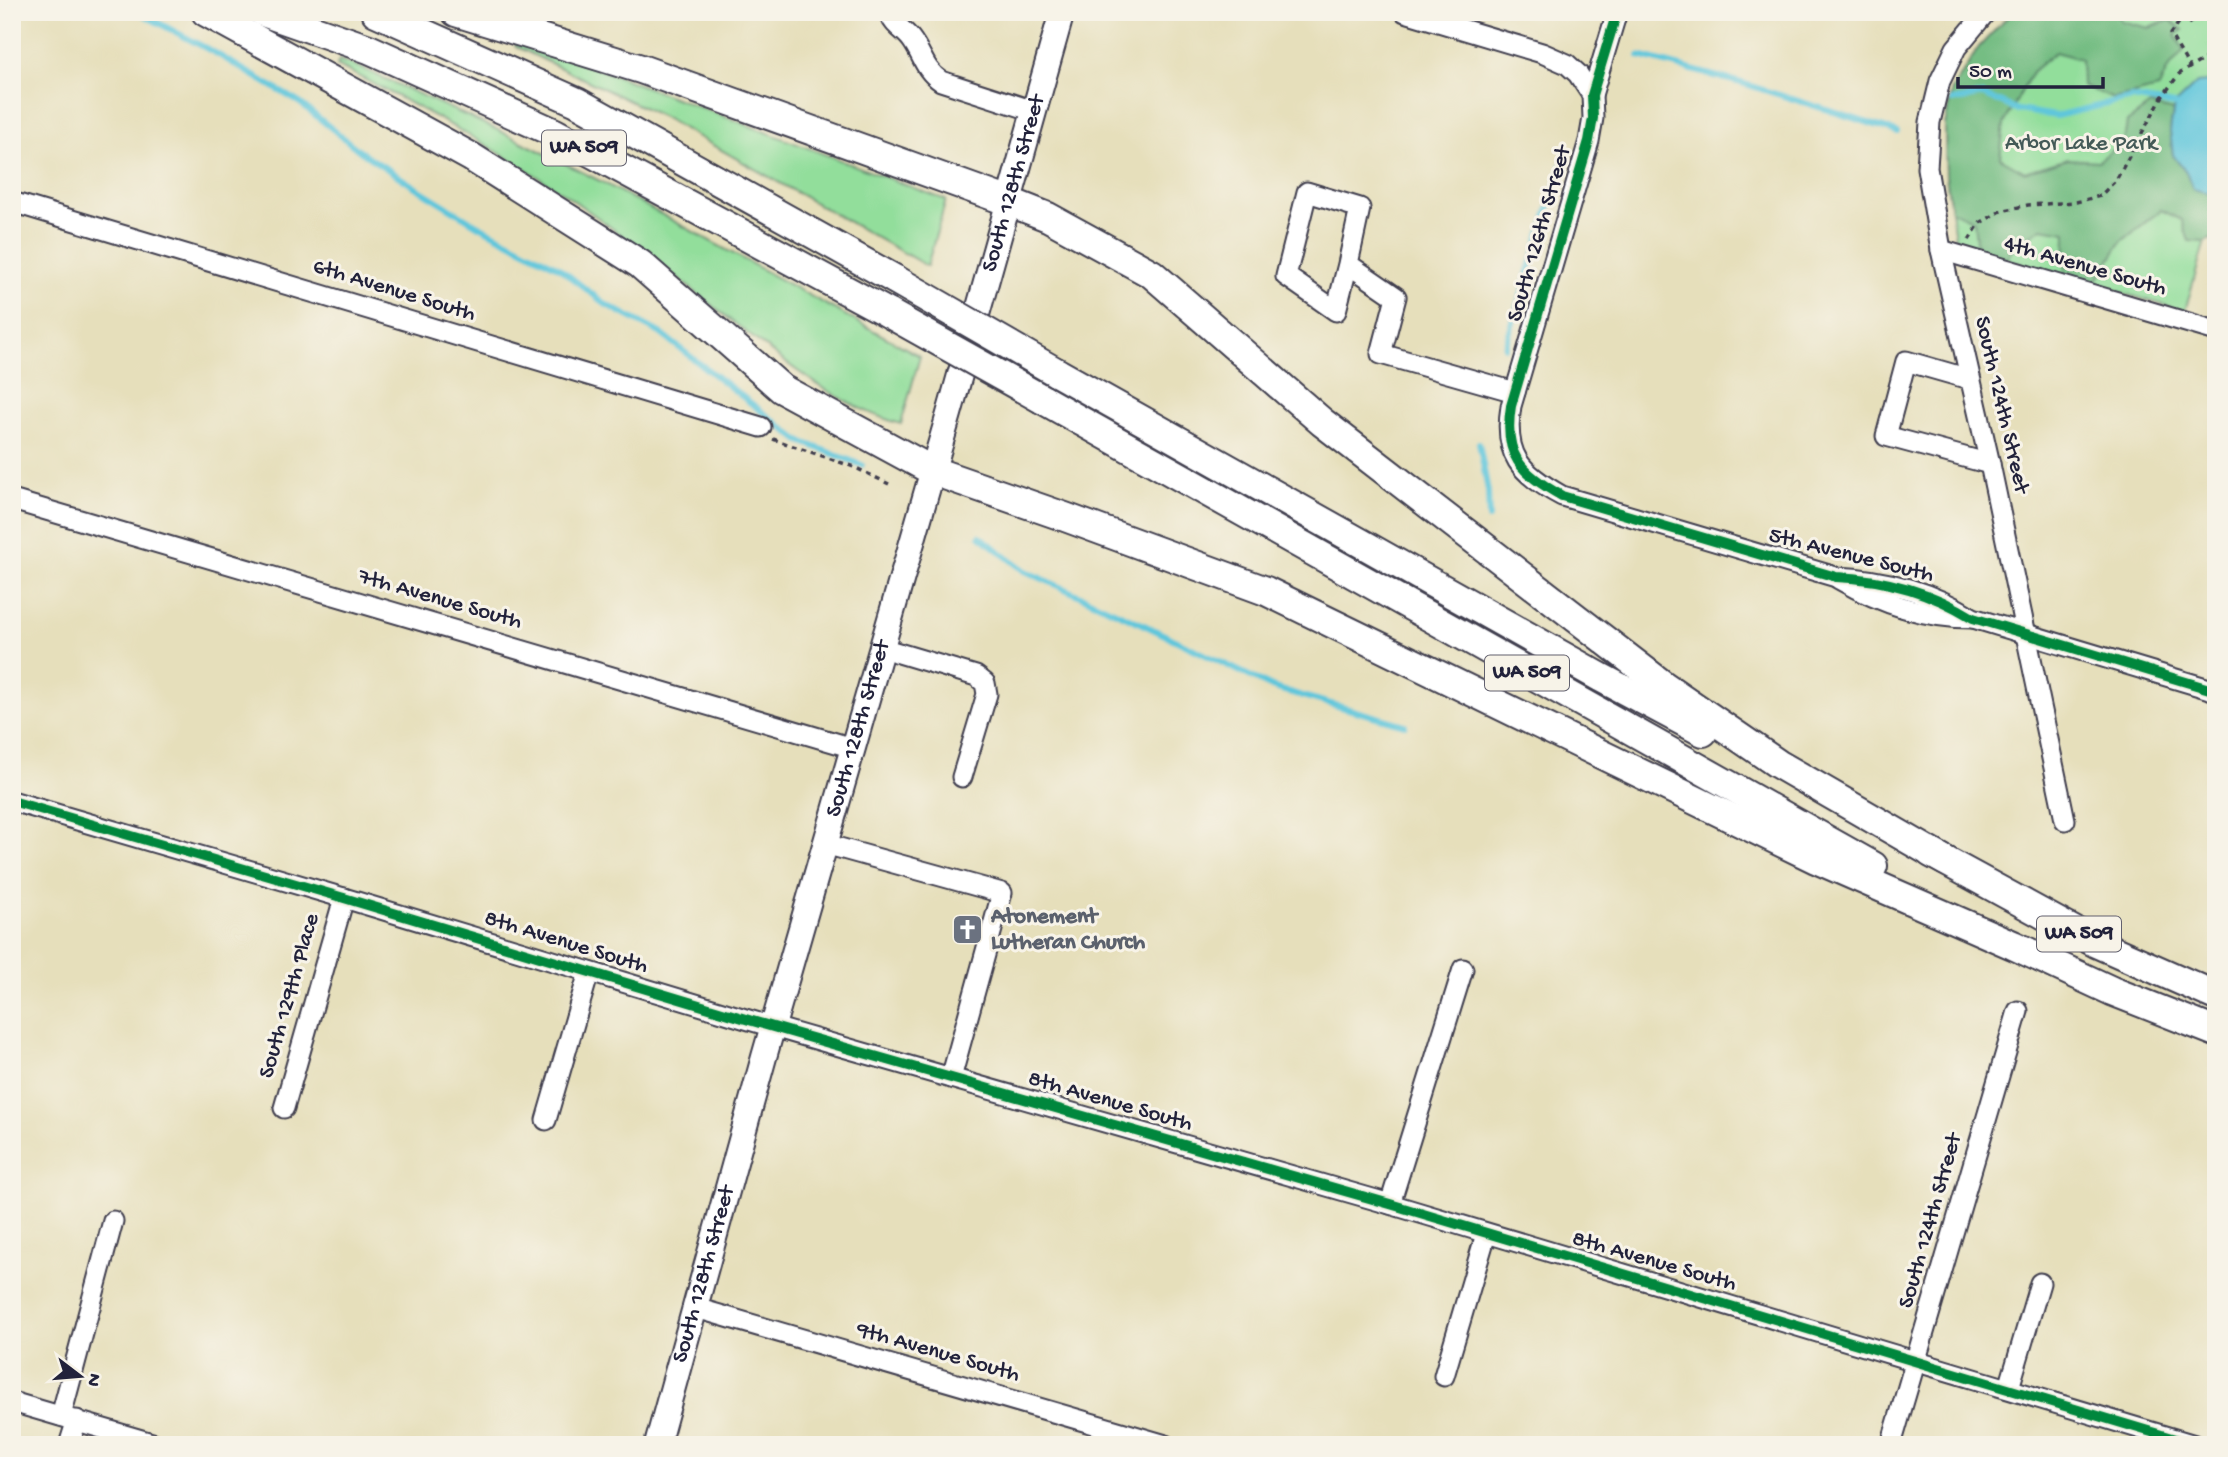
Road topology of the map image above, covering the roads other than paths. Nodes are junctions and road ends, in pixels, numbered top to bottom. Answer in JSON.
{"nodes":[{"id":1,"x":206,"y":12,"type":"edge"},
{"id":2,"x":264,"y":12,"type":"edge"},
{"id":3,"x":376,"y":12,"type":"edge"},
{"id":4,"x":456,"y":12,"type":"edge"},
{"id":5,"x":889,"y":12,"type":"edge"},
{"id":6,"x":1062,"y":12,"type":"edge"},
{"id":7,"x":1405,"y":12,"type":"edge"},
{"id":8,"x":1617,"y":12,"type":"edge"},
{"id":9,"x":1986,"y":12,"type":"edge"},
{"id":10,"x":1592,"y":95,"type":"junction"},
{"id":11,"x":1034,"y":111,"type":"junction"},
{"id":12,"x":12,"y":202,"type":"edge"},
{"id":13,"x":1010,"y":202,"type":"junction"},
{"id":14,"x":1941,"y":250,"type":"junction"},
{"id":15,"x":1348,"y":264,"type":"junction"},
{"id":16,"x":2216,"y":331,"type":"edge"},
{"id":17,"x":1969,"y":379,"type":"junction"},
{"id":18,"x":1515,"y":392,"type":"junction"},
{"id":19,"x":761,"y":427,"type":"road end"},
{"id":20,"x":1990,"y":464,"type":"junction"},
{"id":21,"x":1522,"y":466,"type":"joint"},
{"id":22,"x":933,"y":471,"type":"junction"},
{"id":23,"x":12,"y":500,"type":"edge"},
{"id":24,"x":2027,"y":636,"type":"junction"},
{"id":25,"x":882,"y":648,"type":"junction"},
{"id":26,"x":2216,"y":691,"type":"edge"},
{"id":27,"x":853,"y":748,"type":"junction"},
{"id":28,"x":962,"y":777,"type":"dead end"},
{"id":29,"x":12,"y":801,"type":"edge"},
{"id":30,"x":2065,"y":821,"type":"dead end"},
{"id":31,"x":825,"y":844,"type":"junction"},
{"id":32,"x":1947,"y":861,"type":"junction"},
{"id":33,"x":344,"y":898,"type":"junction"},
{"id":34,"x":2013,"y":945,"type":"junction"},
{"id":35,"x":1463,"y":969,"type":"dead end"},
{"id":36,"x":589,"y":972,"type":"junction"},
{"id":37,"x":2216,"y":996,"type":"edge"},
{"id":38,"x":2018,"y":1011,"type":"dead end"},
{"id":39,"x":772,"y":1026,"type":"junction"},
{"id":40,"x":2216,"y":1032,"type":"edge"},
{"id":41,"x":951,"y":1078,"type":"junction"},
{"id":42,"x":284,"y":1108,"type":"dead end"},
{"id":43,"x":546,"y":1120,"type":"dead end"},
{"id":44,"x":1390,"y":1204,"type":"junction"},
{"id":45,"x":113,"y":1221,"type":"dead end"},
{"id":46,"x":1486,"y":1234,"type":"junction"},
{"id":47,"x":2040,"y":1283,"type":"dead end"},
{"id":48,"x":696,"y":1308,"type":"junction"},
{"id":49,"x":1915,"y":1360,"type":"junction"},
{"id":50,"x":1444,"y":1376,"type":"dead end"},
{"id":51,"x":2009,"y":1388,"type":"junction"},
{"id":52,"x":12,"y":1402,"type":"edge"},
{"id":53,"x":69,"y":1418,"type":"junction"},
{"id":54,"x":69,"y":1445,"type":"edge"},
{"id":55,"x":159,"y":1445,"type":"edge"},
{"id":56,"x":657,"y":1445,"type":"edge"},
{"id":57,"x":1166,"y":1445,"type":"edge"},
{"id":58,"x":1891,"y":1445,"type":"edge"},
{"id":59,"x":2195,"y":1445,"type":"edge"}],
"edges":[{"from":1,"to":22,"type":"highway"},
{"from":2,"to":34,"type":"highway","number":"WA 509","bridge":true},
{"from":3,"to":32,"type":"highway","number":"WA 509","bridge":true},
{"from":4,"to":13,"type":"highway"},
{"from":5,"to":11,"type":"street"},
{"from":6,"to":11,"type":"main road","name":"South 128th Street"},
{"from":7,"to":10,"type":"street"},
{"from":8,"to":10,"type":"street","name":"South 126th Street"},
{"from":9,"to":14,"type":"street","name":"South 124th Street"},
{"from":10,"to":18,"type":"street","name":"South 126th Street"},
{"from":11,"to":13,"type":"main road","name":"South 128th Street"},
{"from":12,"to":19,"type":"street","name":"6th Avenue South"},
{"from":13,"to":22,"type":"main road","name":"South 128th Street"},
{"from":13,"to":32,"type":"highway"},
{"from":14,"to":16,"type":"street","name":"4th Avenue South"},
{"from":14,"to":17,"type":"street","name":"South 124th Street"},
{"from":15,"to":15,"type":"street"},
{"from":15,"to":18,"type":"street"},
{"from":17,"to":20,"type":"street","name":"South 124th Street"},
{"from":17,"to":20,"type":"street"},
{"from":18,"to":21,"type":"street","name":"South 126th Street"},
{"from":20,"to":24,"type":"street","name":"South 124th Street"},
{"from":21,"to":24,"type":"street","name":"5th Avenue South"},
{"from":22,"to":25,"type":"main road","name":"South 128th Street"},
{"from":22,"to":34,"type":"highway"},
{"from":23,"to":27,"type":"street","name":"7th Avenue South"},
{"from":24,"to":26,"type":"street","name":"5th Avenue South"},
{"from":24,"to":30,"type":"street","name":"South 124th Street"},
{"from":25,"to":27,"type":"main road","name":"South 128th Street"},
{"from":25,"to":28,"type":"street"},
{"from":27,"to":31,"type":"main road","name":"South 128th Street"},
{"from":29,"to":33,"type":"street","name":"8th Avenue South"},
{"from":31,"to":39,"type":"main road","name":"South 128th Street"},
{"from":31,"to":41,"type":"street"},
{"from":32,"to":37,"type":"highway","number":"WA 509"},
{"from":33,"to":36,"type":"street","name":"8th Avenue South"},
{"from":33,"to":42,"type":"street","name":"South 129th Place"},
{"from":34,"to":40,"type":"highway","number":"WA 509"},
{"from":35,"to":44,"type":"street"},
{"from":36,"to":39,"type":"street","name":"8th Avenue South"},
{"from":36,"to":43,"type":"street"},
{"from":38,"to":49,"type":"street","name":"South 124th Street"},
{"from":39,"to":41,"type":"street","name":"8th Avenue South"},
{"from":39,"to":48,"type":"main road","name":"South 128th Street"},
{"from":41,"to":44,"type":"street","name":"8th Avenue South"},
{"from":44,"to":46,"type":"street","name":"8th Avenue South"},
{"from":45,"to":53,"type":"street"},
{"from":46,"to":49,"type":"street","name":"8th Avenue South"},
{"from":46,"to":50,"type":"street"},
{"from":47,"to":51,"type":"street"},
{"from":48,"to":56,"type":"main road","name":"South 128th Street"},
{"from":48,"to":57,"type":"street","name":"9th Avenue South"},
{"from":49,"to":51,"type":"street","name":"8th Avenue South"},
{"from":49,"to":58,"type":"street","name":"South 124th Street"},
{"from":51,"to":59,"type":"street","name":"8th Avenue South"},
{"from":52,"to":53,"type":"street"},
{"from":53,"to":54,"type":"street"},
{"from":53,"to":55,"type":"street"}]}
